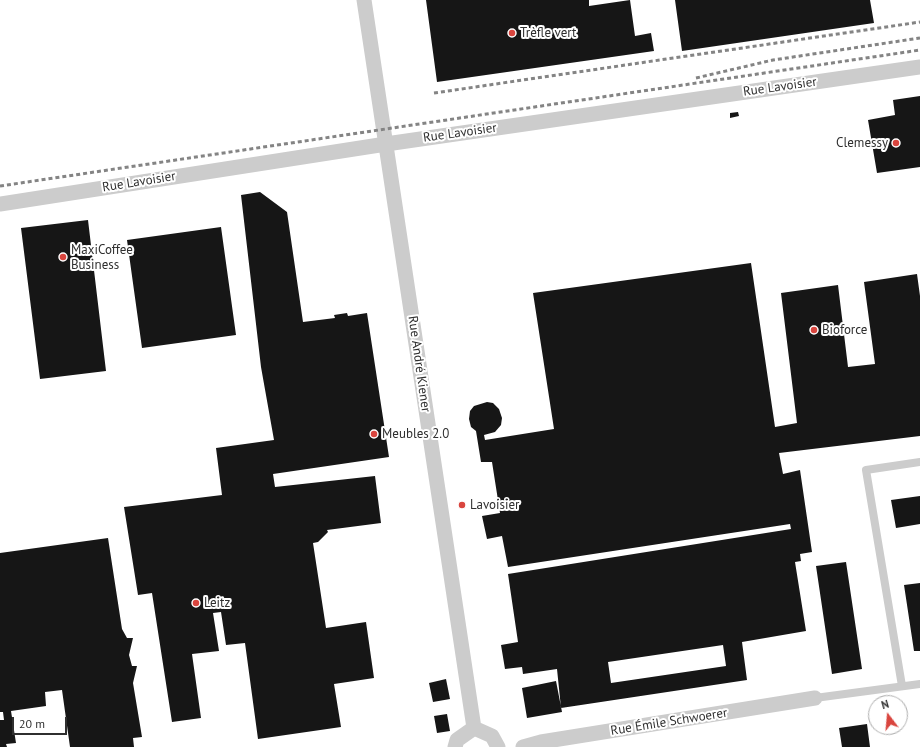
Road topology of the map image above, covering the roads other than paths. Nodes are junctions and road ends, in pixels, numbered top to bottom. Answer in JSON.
{"nodes":[{"id":1,"x":364,"y":0,"type":"edge"},
{"id":2,"x":920,"y":67,"type":"edge"},
{"id":3,"x":386,"y":144,"type":"junction"},
{"id":4,"x":0,"y":204,"type":"edge"},
{"id":5,"x":920,"y":462,"type":"edge"},
{"id":6,"x":920,"y":684,"type":"edge"},
{"id":7,"x":902,"y":686,"type":"junction"},
{"id":8,"x":816,"y":698,"type":"joint"},
{"id":9,"x":474,"y":728,"type":"junction"},
{"id":10,"x":455,"y":747,"type":"edge"},
{"id":11,"x":498,"y":747,"type":"edge"},
{"id":12,"x":523,"y":747,"type":"edge"}],
"edges":[{"from":1,"to":3,"type":"street","name":"Rue André Kiener"},
{"from":2,"to":3,"type":"street","name":"Rue Lavoisier"},
{"from":3,"to":4,"type":"street","name":"Rue Lavoisier"},
{"from":3,"to":9,"type":"street","name":"Rue André Kiener"},
{"from":5,"to":7,"type":"lane"},
{"from":6,"to":7,"type":"lane"},
{"from":7,"to":8,"type":"lane"},
{"from":8,"to":12,"type":"street","name":"Rue Émile Schwoerer"},
{"from":9,"to":10,"type":"street"},
{"from":9,"to":11,"type":"street"}]}
